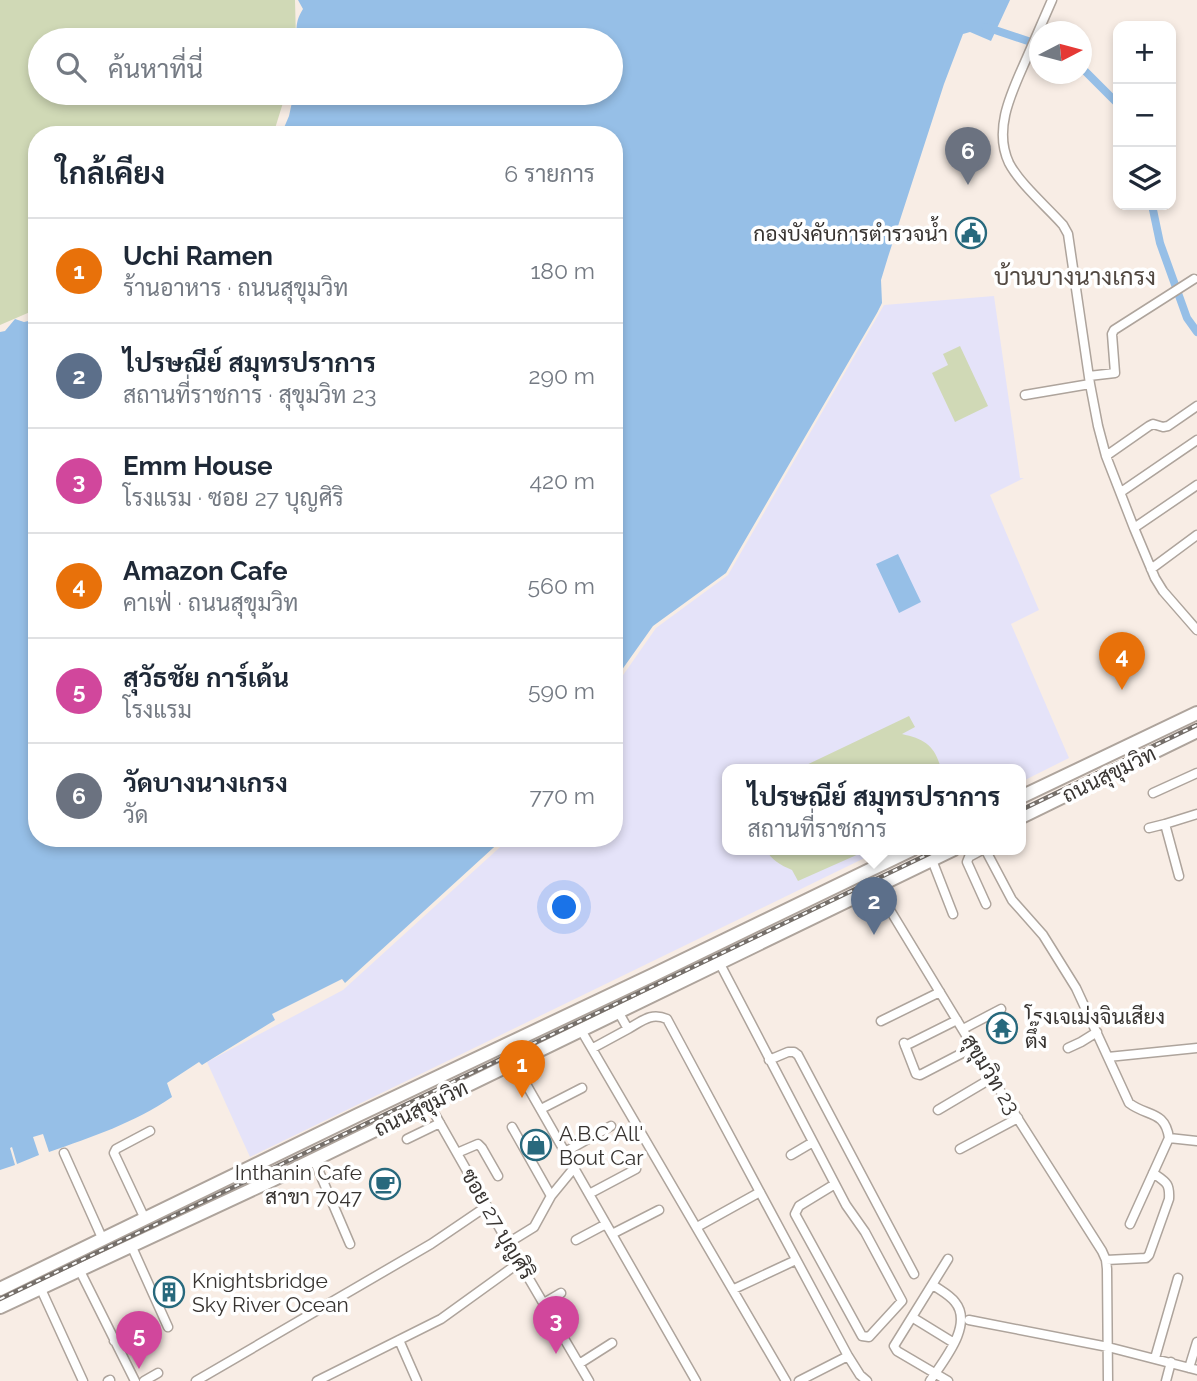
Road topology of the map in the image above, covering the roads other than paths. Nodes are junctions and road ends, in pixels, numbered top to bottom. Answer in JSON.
{"nodes":[{"id":1,"x":1050,"y":4,"type":"edge"},
{"id":2,"x":1193,"y":280,"type":"dead end"},
{"id":3,"x":1090,"y":380,"type":"junction"},
{"id":4,"x":1025,"y":395,"type":"dead end"},
{"id":5,"x":1197,"y":406,"type":"edge"},
{"id":6,"x":1197,"y":440,"type":"edge"},
{"id":7,"x":1106,"y":456,"type":"junction"},
{"id":8,"x":1197,"y":485,"type":"edge"},
{"id":9,"x":1121,"y":492,"type":"junction"},
{"id":10,"x":1134,"y":528,"type":"junction"},
{"id":11,"x":1197,"y":536,"type":"edge"},
{"id":12,"x":1151,"y":569,"type":"junction"},
{"id":13,"x":1197,"y":630,"type":"edge"},
{"id":14,"x":1197,"y":713,"type":"edge"},
{"id":15,"x":1197,"y":731,"type":"edge"},
{"id":16,"x":1197,"y":773,"type":"edge"},
{"id":17,"x":1153,"y":793,"type":"dead end"},
{"id":18,"x":1026,"y":795,"type":"edge"},
{"id":19,"x":1197,"y":814,"type":"edge"},
{"id":20,"x":1026,"y":815,"type":"edge"},
{"id":21,"x":1165,"y":824,"type":"junction"},
{"id":22,"x":1149,"y":828,"type":"dead end"},
{"id":23,"x":901,"y":855,"type":"edge"},
{"id":24,"x":942,"y":855,"type":"edge"},
{"id":25,"x":973,"y":855,"type":"edge"},
{"id":26,"x":988,"y":855,"type":"edge"},
{"id":27,"x":932,"y":860,"type":"junction"},
{"id":28,"x":1179,"y":876,"type":"dead end"},
{"id":29,"x":876,"y":887,"type":"junction"},
{"id":30,"x":986,"y":904,"type":"dead end"},
{"id":31,"x":953,"y":914,"type":"dead end"},
{"id":32,"x":679,"y":962,"type":"junction"},
{"id":33,"x":719,"y":962,"type":"junction"},
{"id":34,"x":653,"y":975,"type":"junction"},
{"id":35,"x":682,"y":982,"type":"junction"},
{"id":36,"x":669,"y":988,"type":"junction"},
{"id":37,"x":940,"y":992,"type":"junction"},
{"id":38,"x":1001,"y":1009,"type":"dead end"},
{"id":39,"x":619,"y":1013,"type":"junction"},
{"id":40,"x":957,"y":1020,"type":"junction"},
{"id":41,"x":881,"y":1021,"type":"dead end"},
{"id":42,"x":628,"y":1029,"type":"junction"},
{"id":43,"x":963,"y":1029,"type":"junction"},
{"id":44,"x":581,"y":1030,"type":"junction"},
{"id":45,"x":1097,"y":1032,"type":"junction"},
{"id":46,"x":974,"y":1047,"type":"junction"},
{"id":47,"x":593,"y":1048,"type":"junction"},
{"id":48,"x":1068,"y":1048,"type":"dead end"},
{"id":49,"x":1197,"y":1048,"type":"edge"},
{"id":50,"x":1108,"y":1057,"type":"junction"},
{"id":51,"x":769,"y":1060,"type":"junction"},
{"id":52,"x":514,"y":1063,"type":"junction"},
{"id":53,"x":992,"y":1077,"type":"junction"},
{"id":54,"x":582,"y":1088,"type":"dead end"},
{"id":55,"x":429,"y":1104,"type":"junction"},
{"id":56,"x":541,"y":1109,"type":"junction"},
{"id":57,"x":938,"y":1110,"type":"dead end"},
{"id":58,"x":1018,"y":1118,"type":"junction"},
{"id":59,"x":440,"y":1123,"type":"junction"},
{"id":60,"x":611,"y":1126,"type":"dead end"},
{"id":61,"x":512,"y":1127,"type":"dead end"},
{"id":62,"x":150,"y":1131,"type":"dead end"},
{"id":63,"x":1169,"y":1138,"type":"junction"},
{"id":64,"x":407,"y":1139,"type":"dead end"},
{"id":65,"x":813,"y":1142,"type":"junction"},
{"id":66,"x":1197,"y":1142,"type":"edge"},
{"id":67,"x":960,"y":1149,"type":"dead end"},
{"id":68,"x":565,"y":1152,"type":"junction"},
{"id":69,"x":64,"y":1153,"type":"dead end"},
{"id":70,"x":457,"y":1153,"type":"junction"},
{"id":71,"x":791,"y":1156,"type":"dead end"},
{"id":72,"x":314,"y":1160,"type":"junction"},
{"id":73,"x":574,"y":1168,"type":"junction"},
{"id":74,"x":636,"y":1169,"type":"dead end"},
{"id":75,"x":1153,"y":1173,"type":"junction"},
{"id":76,"x":498,"y":1177,"type":"dead end"},
{"id":77,"x":835,"y":1184,"type":"junction"},
{"id":78,"x":760,"y":1192,"type":"junction"},
{"id":79,"x":200,"y":1193,"type":"junction"},
{"id":80,"x":589,"y":1194,"type":"junction"},
{"id":81,"x":551,"y":1196,"type":"junction"},
{"id":82,"x":487,"y":1206,"type":"junction"},
{"id":83,"x":208,"y":1210,"type":"junction"},
{"id":84,"x":659,"y":1210,"type":"dead end"},
{"id":85,"x":145,"y":1219,"type":"junction"},
{"id":86,"x":606,"y":1224,"type":"junction"},
{"id":87,"x":1130,"y":1224,"type":"dead end"},
{"id":88,"x":697,"y":1227,"type":"junction"},
{"id":89,"x":612,"y":1234,"type":"junction"},
{"id":90,"x":103,"y":1240,"type":"junction"},
{"id":91,"x":576,"y":1240,"type":"dead end"},
{"id":92,"x":508,"y":1243,"type":"junction"},
{"id":93,"x":350,"y":1244,"type":"dead end"},
{"id":94,"x":131,"y":1245,"type":"junction"},
{"id":95,"x":948,"y":1259,"type":"dead end"},
{"id":96,"x":796,"y":1260,"type":"junction"},
{"id":97,"x":1106,"y":1260,"type":"junction"},
{"id":98,"x":520,"y":1262,"type":"junction"},
{"id":99,"x":79,"y":1269,"type":"junction"},
{"id":100,"x":914,"y":1275,"type":"dead end"},
{"id":101,"x":1178,"y":1278,"type":"dead end"},
{"id":102,"x":933,"y":1285,"type":"junction"},
{"id":103,"x":40,"y":1287,"type":"junction"},
{"id":104,"x":0,"y":1289,"type":"edge"},
{"id":105,"x":734,"y":1289,"type":"junction"},
{"id":106,"x":561,"y":1293,"type":"dead end"},
{"id":107,"x":544,"y":1303,"type":"junction"},
{"id":108,"x":0,"y":1307,"type":"edge"},
{"id":109,"x":915,"y":1319,"type":"dead end"},
{"id":110,"x":969,"y":1320,"type":"dead end"},
{"id":111,"x":144,"y":1327,"type":"dead end"},
{"id":112,"x":168,"y":1327,"type":"dead end"},
{"id":113,"x":114,"y":1340,"type":"junction"},
{"id":114,"x":399,"y":1340,"type":"junction"},
{"id":115,"x":1197,"y":1342,"type":"edge"},
{"id":116,"x":612,"y":1343,"type":"dead end"},
{"id":117,"x":954,"y":1343,"type":"junction"},
{"id":118,"x":1108,"y":1347,"type":"junction"},
{"id":119,"x":848,"y":1356,"type":"junction"},
{"id":120,"x":1154,"y":1358,"type":"junction"},
{"id":121,"x":1171,"y":1362,"type":"junction"},
{"id":122,"x":579,"y":1364,"type":"junction"},
{"id":123,"x":1193,"y":1369,"type":"edge"},
{"id":124,"x":335,"y":1372,"type":"junction"},
{"id":125,"x":158,"y":1373,"type":"dead end"},
{"id":126,"x":932,"y":1377,"type":"edge"},
{"id":127,"x":83,"y":1381,"type":"edge"},
{"id":128,"x":135,"y":1381,"type":"edge"},
{"id":129,"x":144,"y":1381,"type":"edge"},
{"id":130,"x":196,"y":1381,"type":"edge"},
{"id":131,"x":317,"y":1381,"type":"edge"},
{"id":132,"x":339,"y":1381,"type":"edge"},
{"id":133,"x":417,"y":1381,"type":"edge"},
{"id":134,"x":589,"y":1381,"type":"edge"},
{"id":135,"x":696,"y":1381,"type":"edge"},
{"id":136,"x":786,"y":1381,"type":"edge"},
{"id":137,"x":799,"y":1381,"type":"edge"},
{"id":138,"x":867,"y":1381,"type":"edge"},
{"id":139,"x":948,"y":1381,"type":"edge"},
{"id":140,"x":1108,"y":1381,"type":"edge"},
{"id":141,"x":1166,"y":1381,"type":"edge"}],
"edges":[{"from":1,"to":3,"type":"street"},
{"from":2,"to":3,"type":"street"},
{"from":3,"to":4,"type":"street"},
{"from":3,"to":7,"type":"street"},
{"from":5,"to":7,"type":"street"},
{"from":6,"to":9,"type":"street"},
{"from":7,"to":9,"type":"street"},
{"from":8,"to":10,"type":"street"},
{"from":9,"to":10,"type":"street"},
{"from":10,"to":12,"type":"street"},
{"from":11,"to":12,"type":"street"},
{"from":12,"to":13,"type":"street"},
{"from":14,"to":18,"type":"highway","name":"ถนนสุขุมวิท"},
{"from":15,"to":20,"type":"highway","name":"ถนนสุขุมวิท"},
{"from":16,"to":17,"type":"street"},
{"from":19,"to":21,"type":"street"},
{"from":21,"to":22,"type":"street"},
{"from":21,"to":28,"type":"street"},
{"from":23,"to":32,"type":"highway","name":"ถนนสุขุมวิท"},
{"from":24,"to":27,"type":"highway","name":"ถนนสุขุมวิท"},
{"from":25,"to":30,"type":"street"},
{"from":26,"to":45,"type":"street"},
{"from":27,"to":29,"type":"highway","name":"ถนนสุขุมวิท"},
{"from":27,"to":31,"type":"street"},
{"from":29,"to":33,"type":"highway","name":"ถนนสุขุมวิท"},
{"from":29,"to":37,"type":"street","name":"สุขุมวิท 23"},
{"from":32,"to":34,"type":"highway","name":"ถนนสุขุมวิท"},
{"from":32,"to":35,"type":"highway"},
{"from":33,"to":35,"type":"highway","name":"ถนนสุขุมวิท"},
{"from":33,"to":51,"type":"street"},
{"from":34,"to":36,"type":"highway"},
{"from":34,"to":79,"type":"highway","name":"ถนนสุขุมวิท"},
{"from":35,"to":36,"type":"highway","name":"ถนนสุขุมวิท"},
{"from":36,"to":39,"type":"highway","name":"ถนนสุขุมวิท"},
{"from":37,"to":40,"type":"street","name":"สุขุมวิท 23"},
{"from":37,"to":41,"type":"street"},
{"from":38,"to":43,"type":"street"},
{"from":39,"to":42,"type":"street"},
{"from":39,"to":44,"type":"highway","name":"ถนนสุขุมวิท"},
{"from":40,"to":43,"type":"street","name":"สุขุมวิท 23"},
{"from":40,"to":46,"type":"street"},
{"from":42,"to":47,"type":"street"},
{"from":42,"to":78,"type":"street"},
{"from":43,"to":46,"type":"street","name":"สุขุมวิท 23"},
{"from":44,"to":47,"type":"street"},
{"from":44,"to":52,"type":"highway","name":"ถนนสุขุมวิท"},
{"from":45,"to":48,"type":"street"},
{"from":45,"to":50,"type":"street"},
{"from":46,"to":53,"type":"street","name":"สุขุมวิท 23"},
{"from":47,"to":88,"type":"street"},
{"from":49,"to":50,"type":"street"},
{"from":50,"to":63,"type":"street"},
{"from":51,"to":65,"type":"street"},
{"from":51,"to":100,"type":"street"},
{"from":52,"to":55,"type":"highway","name":"ถนนสุขุมวิท"},
{"from":52,"to":56,"type":"street"},
{"from":53,"to":57,"type":"street"},
{"from":53,"to":58,"type":"street","name":"สุขุมวิท 23"},
{"from":54,"to":56,"type":"street"},
{"from":55,"to":59,"type":"street","name":"ซอย 27 บุญศิริ"},
{"from":55,"to":72,"type":"highway","name":"ถนนสุขุมวิท"},
{"from":56,"to":68,"type":"street"},
{"from":58,"to":67,"type":"street"},
{"from":58,"to":97,"type":"street","name":"สุขุมวิท 23"},
{"from":59,"to":64,"type":"street"},
{"from":59,"to":70,"type":"street","name":"ซอย 27 บุญศิริ"},
{"from":60,"to":68,"type":"street"},
{"from":61,"to":81,"type":"street"},
{"from":62,"to":85,"type":"street"},
{"from":63,"to":66,"type":"street"},
{"from":63,"to":75,"type":"street"},
{"from":65,"to":71,"type":"street"},
{"from":65,"to":77,"type":"street"},
{"from":68,"to":73,"type":"street"},
{"from":69,"to":90,"type":"street"},
{"from":70,"to":76,"type":"street"},
{"from":70,"to":82,"type":"street","name":"ซอย 27 บุญศิริ"},
{"from":72,"to":83,"type":"highway","name":"ถนนสุขุมวิท"},
{"from":72,"to":93,"type":"street"},
{"from":73,"to":80,"type":"street"},
{"from":73,"to":81,"type":"street"},
{"from":74,"to":80,"type":"street"},
{"from":75,"to":87,"type":"street"},
{"from":75,"to":97,"type":"street"},
{"from":77,"to":77,"type":"street"},
{"from":78,"to":88,"type":"street"},
{"from":78,"to":96,"type":"street"},
{"from":79,"to":83,"type":"highway"},
{"from":79,"to":85,"type":"highway","name":"ถนนสุขุมวิท"},
{"from":80,"to":86,"type":"street"},
{"from":81,"to":92,"type":"street"},
{"from":82,"to":92,"type":"street","name":"ซอย 27 บุญศิริ"},
{"from":82,"to":130,"type":"street"},
{"from":83,"to":94,"type":"highway","name":"ถนนสุขุมวิท"},
{"from":84,"to":89,"type":"street"},
{"from":85,"to":90,"type":"highway","name":"ถนนสุขุมวิท"},
{"from":86,"to":89,"type":"street"},
{"from":86,"to":91,"type":"street"},
{"from":88,"to":105,"type":"street"},
{"from":89,"to":135,"type":"street"},
{"from":90,"to":104,"type":"highway","name":"ถนนสุขุมวิท"},
{"from":92,"to":98,"type":"street","name":"ซอย 27 บุญศิริ"},
{"from":94,"to":99,"type":"highway","name":"ถนนสุขุมวิท"},
{"from":94,"to":112,"type":"street"},
{"from":95,"to":102,"type":"street"},
{"from":96,"to":105,"type":"street"},
{"from":96,"to":119,"type":"street"},
{"from":97,"to":118,"type":"street"},
{"from":98,"to":107,"type":"street","name":"ซอย 27 บุญศิริ"},
{"from":98,"to":114,"type":"street"},
{"from":99,"to":103,"type":"highway","name":"ถนนสุขุมวิท"},
{"from":99,"to":113,"type":"street"},
{"from":101,"to":120,"type":"street"},
{"from":102,"to":117,"type":"street"},
{"from":102,"to":126,"type":"street"},
{"from":103,"to":108,"type":"highway","name":"ถนนสุขุมวิท"},
{"from":103,"to":127,"type":"street"},
{"from":105,"to":136,"type":"street"},
{"from":106,"to":107,"type":"street"},
{"from":107,"to":122,"type":"street","name":"ซอย 27 บุญศิริ"},
{"from":109,"to":117,"type":"street"},
{"from":110,"to":118,"type":"street"},
{"from":111,"to":113,"type":"street"},
{"from":113,"to":128,"type":"street"},
{"from":114,"to":124,"type":"street"},
{"from":114,"to":133,"type":"street"},
{"from":115,"to":123,"type":"street"},
{"from":116,"to":122,"type":"street"},
{"from":117,"to":126,"type":"street"},
{"from":118,"to":120,"type":"street"},
{"from":118,"to":140,"type":"street"},
{"from":119,"to":137,"type":"street"},
{"from":119,"to":138,"type":"street"},
{"from":120,"to":121,"type":"street"},
{"from":121,"to":123,"type":"street"},
{"from":121,"to":141,"type":"street"},
{"from":122,"to":134,"type":"street","name":"ซอย 27 บุญศิริ"},
{"from":124,"to":131,"type":"street"},
{"from":124,"to":132,"type":"street"},
{"from":125,"to":129,"type":"street"},
{"from":126,"to":139,"type":"street"}]}
